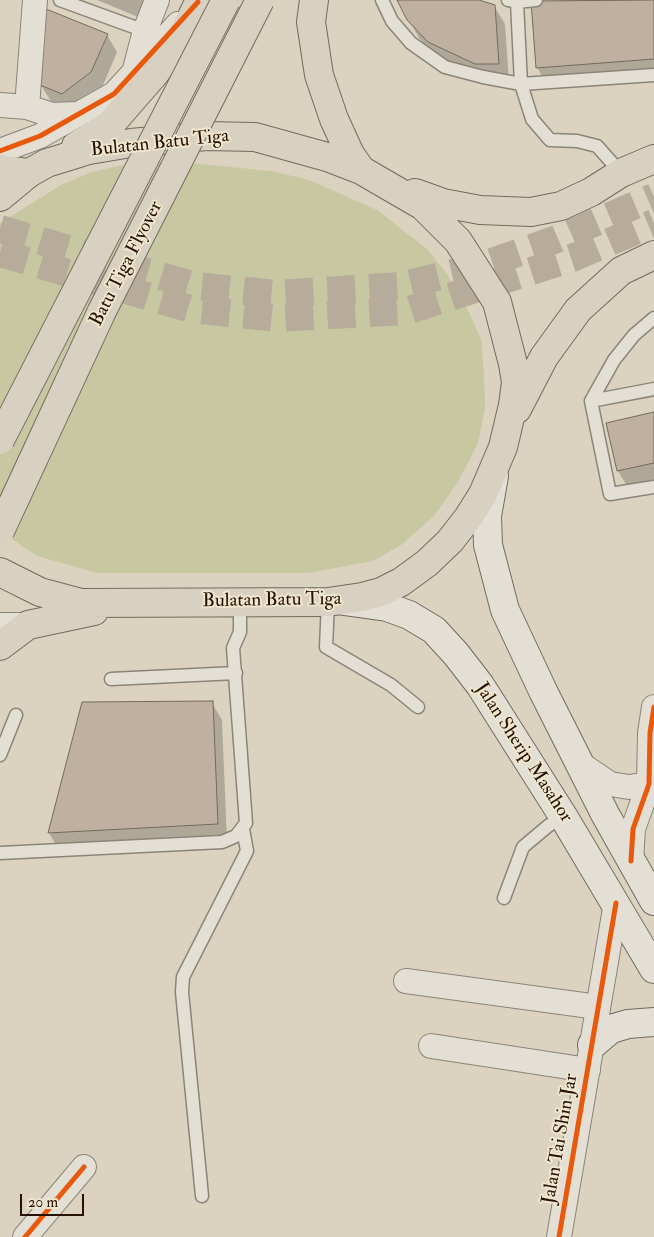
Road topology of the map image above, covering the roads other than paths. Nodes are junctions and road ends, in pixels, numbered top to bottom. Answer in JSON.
{"nodes":[{"id":1,"x":35,"y":0,"type":"edge"},
{"id":2,"x":60,"y":0,"type":"edge"},
{"id":3,"x":157,"y":0,"type":"edge"},
{"id":4,"x":226,"y":0,"type":"edge"},
{"id":5,"x":260,"y":0,"type":"edge"},
{"id":6,"x":314,"y":0,"type":"edge"},
{"id":7,"x":382,"y":0,"type":"edge"},
{"id":8,"x":536,"y":0,"type":"edge"},
{"id":9,"x":199,"y":1,"type":"edge"},
{"id":10,"x":512,"y":1,"type":"edge"},
{"id":11,"x":145,"y":31,"type":"junction"},
{"id":12,"x":134,"y":71,"type":"junction"},
{"id":13,"x":654,"y":75,"type":"edge"},
{"id":14,"x":522,"y":84,"type":"junction"},
{"id":15,"x":0,"y":105,"type":"edge"},
{"id":16,"x":27,"y":106,"type":"junction"},
{"id":17,"x":77,"y":114,"type":"junction"},
{"id":18,"x":0,"y":151,"type":"edge"},
{"id":19,"x":654,"y":159,"type":"edge"},
{"id":20,"x":38,"y":168,"type":"junction"},
{"id":21,"x":0,"y":169,"type":"edge"},
{"id":22,"x":621,"y":173,"type":"junction"},
{"id":23,"x":370,"y":174,"type":"junction"},
{"id":24,"x":0,"y":197,"type":"edge"},
{"id":25,"x":654,"y":255,"type":"edge"},
{"id":26,"x":654,"y":318,"type":"edge"},
{"id":27,"x":654,"y":389,"type":"edge"},
{"id":28,"x":591,"y":401,"type":"junction"},
{"id":29,"x":509,"y":426,"type":"junction"},
{"id":30,"x":0,"y":440,"type":"edge"},
{"id":31,"x":495,"y":470,"type":"junction"},
{"id":32,"x":654,"y":487,"type":"edge"},
{"id":33,"x":0,"y":531,"type":"edge"},
{"id":34,"x":0,"y":572,"type":"edge"},
{"id":35,"x":334,"y":601,"type":"junction"},
{"id":36,"x":240,"y":602,"type":"junction"},
{"id":37,"x":132,"y":605,"type":"junction"},
{"id":38,"x":0,"y":625,"type":"edge"},
{"id":39,"x":28,"y":625,"type":"junction"},
{"id":40,"x":0,"y":646,"type":"edge"},
{"id":41,"x":236,"y":673,"type":"junction"},
{"id":42,"x":112,"y":679,"type":"dead end"},
{"id":43,"x":418,"y":707,"type":"dead end"},
{"id":44,"x":654,"y":707,"type":"edge"},
{"id":45,"x":16,"y":716,"type":"dead end"},
{"id":46,"x":0,"y":755,"type":"edge"},
{"id":47,"x":579,"y":763,"type":"junction"},
{"id":48,"x":651,"y":785,"type":"edge"},
{"id":49,"x":563,"y":816,"type":"junction"},
{"id":50,"x":243,"y":829,"type":"junction"},
{"id":51,"x":0,"y":854,"type":"edge"},
{"id":52,"x":631,"y":861,"type":"junction"},
{"id":53,"x":504,"y":898,"type":"dead end"},
{"id":54,"x":654,"y":901,"type":"edge"},
{"id":55,"x":616,"y":903,"type":"junction"},
{"id":56,"x":654,"y":969,"type":"edge"},
{"id":57,"x":406,"y":981,"type":"dead end"},
{"id":58,"x":598,"y":1007,"type":"junction"},
{"id":59,"x":654,"y":1022,"type":"edge"},
{"id":60,"x":431,"y":1046,"type":"dead end"},
{"id":61,"x":590,"y":1058,"type":"junction"},
{"id":62,"x":84,"y":1166,"type":"dead end"},
{"id":63,"x":202,"y":1196,"type":"dead end"},
{"id":64,"x":28,"y":1236,"type":"edge"},
{"id":65,"x":559,"y":1237,"type":"edge"}],
"edges":[{"from":1,"to":16,"type":"street"},
{"from":2,"to":11,"type":"lane"},
{"from":3,"to":11,"type":"street"},
{"from":4,"to":30,"type":"main road","name":"Batu Tiga Flyover","bridge":true},
{"from":5,"to":33,"type":"main road","name":"Batu Tiga Flyover","bridge":true},
{"from":6,"to":23,"type":"main road"},
{"from":7,"to":14,"type":"lane"},
{"from":8,"to":10,"type":"lane"},
{"from":9,"to":12,"type":"street"},
{"from":9,"to":20,"type":"main road"},
{"from":10,"to":14,"type":"lane"},
{"from":11,"to":12,"type":"street"},
{"from":12,"to":17,"type":"street"},
{"from":13,"to":14,"type":"lane"},
{"from":14,"to":22,"type":"lane"},
{"from":15,"to":16,"type":"street"},
{"from":16,"to":17,"type":"street"},
{"from":17,"to":18,"type":"street"},
{"from":19,"to":22,"type":"main road"},
{"from":20,"to":21,"type":"main road"},
{"from":20,"to":23,"type":"main road","name":"Bulatan Batu Tiga"},
{"from":20,"to":24,"type":"main road","name":"Bulatan Batu Tiga"},
{"from":22,"to":23,"type":"main road"},
{"from":23,"to":29,"type":"main road","name":"Bulatan Batu Tiga"},
{"from":25,"to":29,"type":"main road"},
{"from":26,"to":28,"type":"lane"},
{"from":27,"to":28,"type":"lane"},
{"from":28,"to":32,"type":"lane"},
{"from":29,"to":31,"type":"main road","name":"Bulatan Batu Tiga"},
{"from":31,"to":35,"type":"main road","name":"Bulatan Batu Tiga"},
{"from":31,"to":47,"type":"main road","name":"Jalan Sherip Masahor"},
{"from":34,"to":37,"type":"main road","name":"Bulatan Batu Tiga"},
{"from":35,"to":36,"type":"main road","name":"Bulatan Batu Tiga"},
{"from":35,"to":43,"type":"lane"},
{"from":35,"to":49,"type":"main road","name":"Jalan Sherip Masahor"},
{"from":36,"to":37,"type":"main road","name":"Bulatan Batu Tiga"},
{"from":36,"to":41,"type":"lane"},
{"from":37,"to":39,"type":"main road"},
{"from":38,"to":39,"type":"street"},
{"from":39,"to":40,"type":"main road"},
{"from":41,"to":42,"type":"lane"},
{"from":41,"to":50,"type":"lane"},
{"from":44,"to":48,"type":"street"},
{"from":45,"to":46,"type":"lane"},
{"from":47,"to":48,"type":"street"},
{"from":47,"to":52,"type":"main road","name":"Jalan Sherip Masahor"},
{"from":48,"to":52,"type":"street"},
{"from":49,"to":53,"type":"lane"},
{"from":49,"to":55,"type":"main road","name":"Jalan Sherip Masahor"},
{"from":50,"to":51,"type":"lane"},
{"from":50,"to":63,"type":"lane"},
{"from":52,"to":54,"type":"main road","name":"Jalan Sherip Masahor"},
{"from":55,"to":56,"type":"main road","name":"Jalan Sherip Masahor"},
{"from":55,"to":58,"type":"street","name":"Jalan Tai Shin Jar"},
{"from":57,"to":58,"type":"street"},
{"from":58,"to":61,"type":"street","name":"Jalan Tai Shin Jar"},
{"from":59,"to":61,"type":"main road"},
{"from":60,"to":61,"type":"street"},
{"from":61,"to":65,"type":"street","name":"Jalan Tai Shin Jar"},
{"from":62,"to":64,"type":"street"}]}
